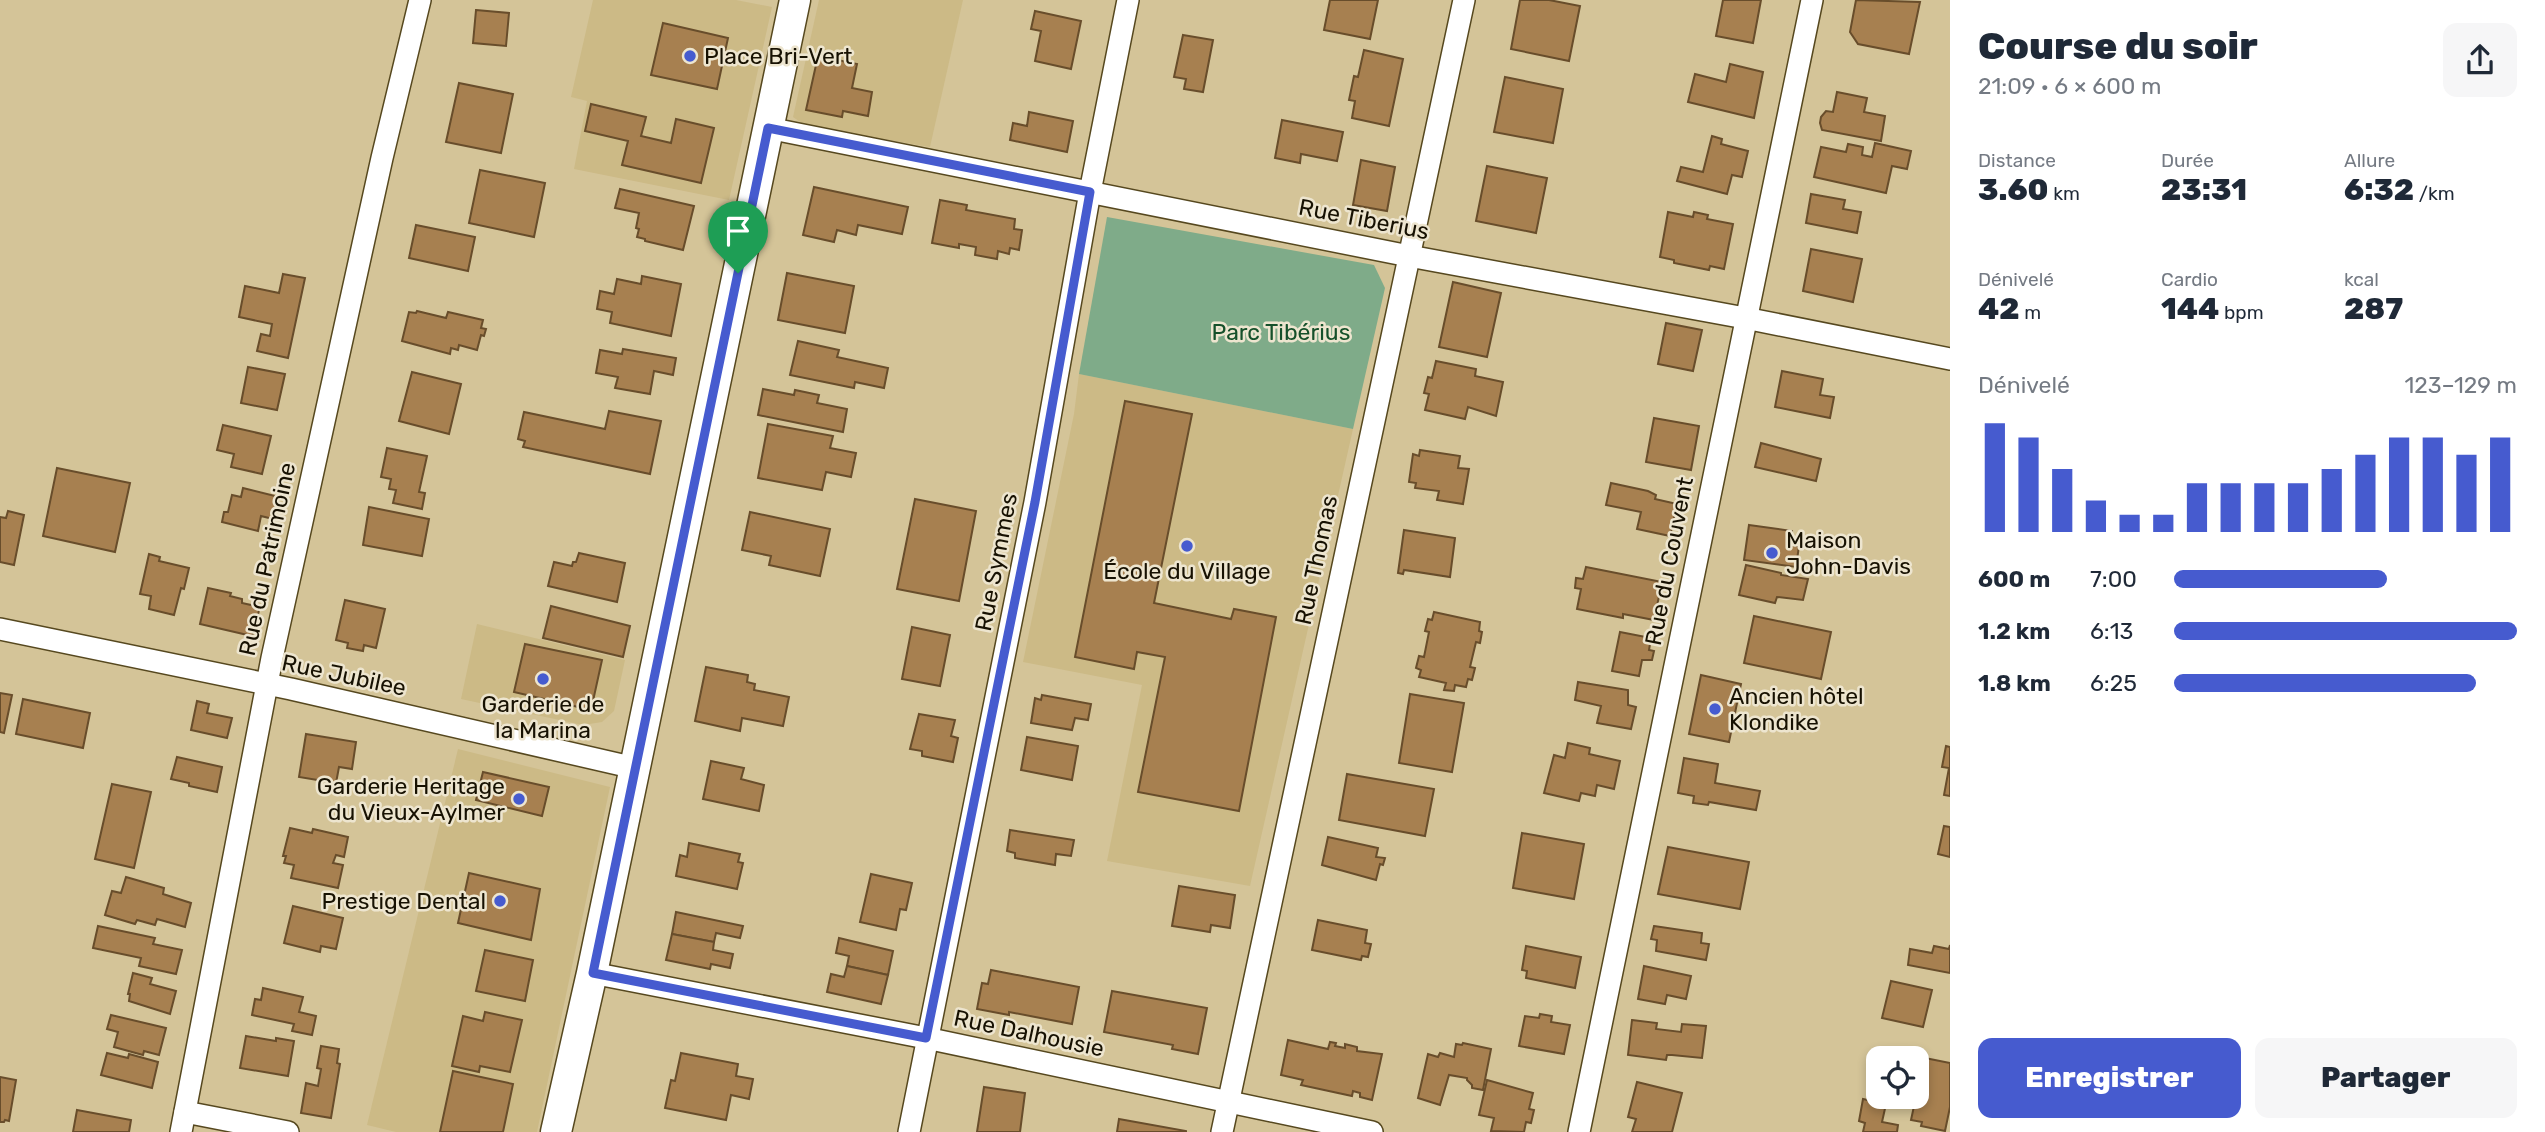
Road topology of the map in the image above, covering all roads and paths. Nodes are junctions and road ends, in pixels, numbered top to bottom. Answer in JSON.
{"nodes":[{"id":1,"x":420,"y":0,"type":"edge"},
{"id":2,"x":795,"y":0,"type":"edge"},
{"id":3,"x":1128,"y":0,"type":"edge"},
{"id":4,"x":1464,"y":0,"type":"edge"},
{"id":5,"x":1812,"y":0,"type":"edge"},
{"id":6,"x":768,"y":128,"type":"junction"},
{"id":7,"x":1090,"y":192,"type":"junction"},
{"id":8,"x":1409,"y":256,"type":"junction"},
{"id":9,"x":1745,"y":318,"type":"junction"},
{"id":10,"x":1950,"y":359,"type":"edge"},
{"id":11,"x":0,"y":629,"type":"edge"},
{"id":12,"x":266,"y":684,"type":"junction"},
{"id":13,"x":635,"y":768,"type":"junction"},
{"id":14,"x":593,"y":973,"type":"junction"},
{"id":15,"x":926,"y":1038,"type":"junction"},
{"id":16,"x":1229,"y":1101,"type":"junction"},
{"id":17,"x":183,"y":1122,"type":"edge"},
{"id":18,"x":288,"y":1132,"type":"edge"},
{"id":19,"x":556,"y":1132,"type":"edge"},
{"id":20,"x":909,"y":1132,"type":"edge"},
{"id":21,"x":1222,"y":1132,"type":"edge"},
{"id":22,"x":1372,"y":1132,"type":"edge"},
{"id":23,"x":1579,"y":1132,"type":"edge"}],
"edges":[{"from":1,"to":12,"type":"street","name":"Rue du Patrimoine"},
{"from":2,"to":6,"type":"street"},
{"from":3,"to":7,"type":"street","name":"Rue Symmes"},
{"from":4,"to":8,"type":"street","name":"Rue Thomas"},
{"from":5,"to":9,"type":"street","name":"Rue du Couvent"},
{"from":6,"to":7,"type":"street","name":"Rue Tiberius"},
{"from":6,"to":13,"type":"street"},
{"from":7,"to":8,"type":"street","name":"Rue Tiberius"},
{"from":7,"to":15,"type":"street","name":"Rue Symmes"},
{"from":8,"to":9,"type":"street","name":"Rue Tiberius"},
{"from":8,"to":16,"type":"street","name":"Rue Thomas"},
{"from":9,"to":10,"type":"street","name":"Rue Tiberius"},
{"from":9,"to":23,"type":"street","name":"Rue du Couvent"},
{"from":11,"to":12,"type":"street","name":"Rue Jubilee"},
{"from":12,"to":13,"type":"street","name":"Rue Jubilee"},
{"from":12,"to":17,"type":"street","name":"Rue du Patrimoine"},
{"from":13,"to":14,"type":"street"},
{"from":14,"to":15,"type":"street","name":"Rue Dalhousie"},
{"from":14,"to":19,"type":"street"},
{"from":15,"to":16,"type":"street","name":"Rue Dalhousie"},
{"from":15,"to":20,"type":"street","name":"Rue Symmes"},
{"from":16,"to":21,"type":"street","name":"Rue Thomas"},
{"from":16,"to":22,"type":"street","name":"Rue Dalhousie"},
{"from":17,"to":18,"type":"street"}]}
